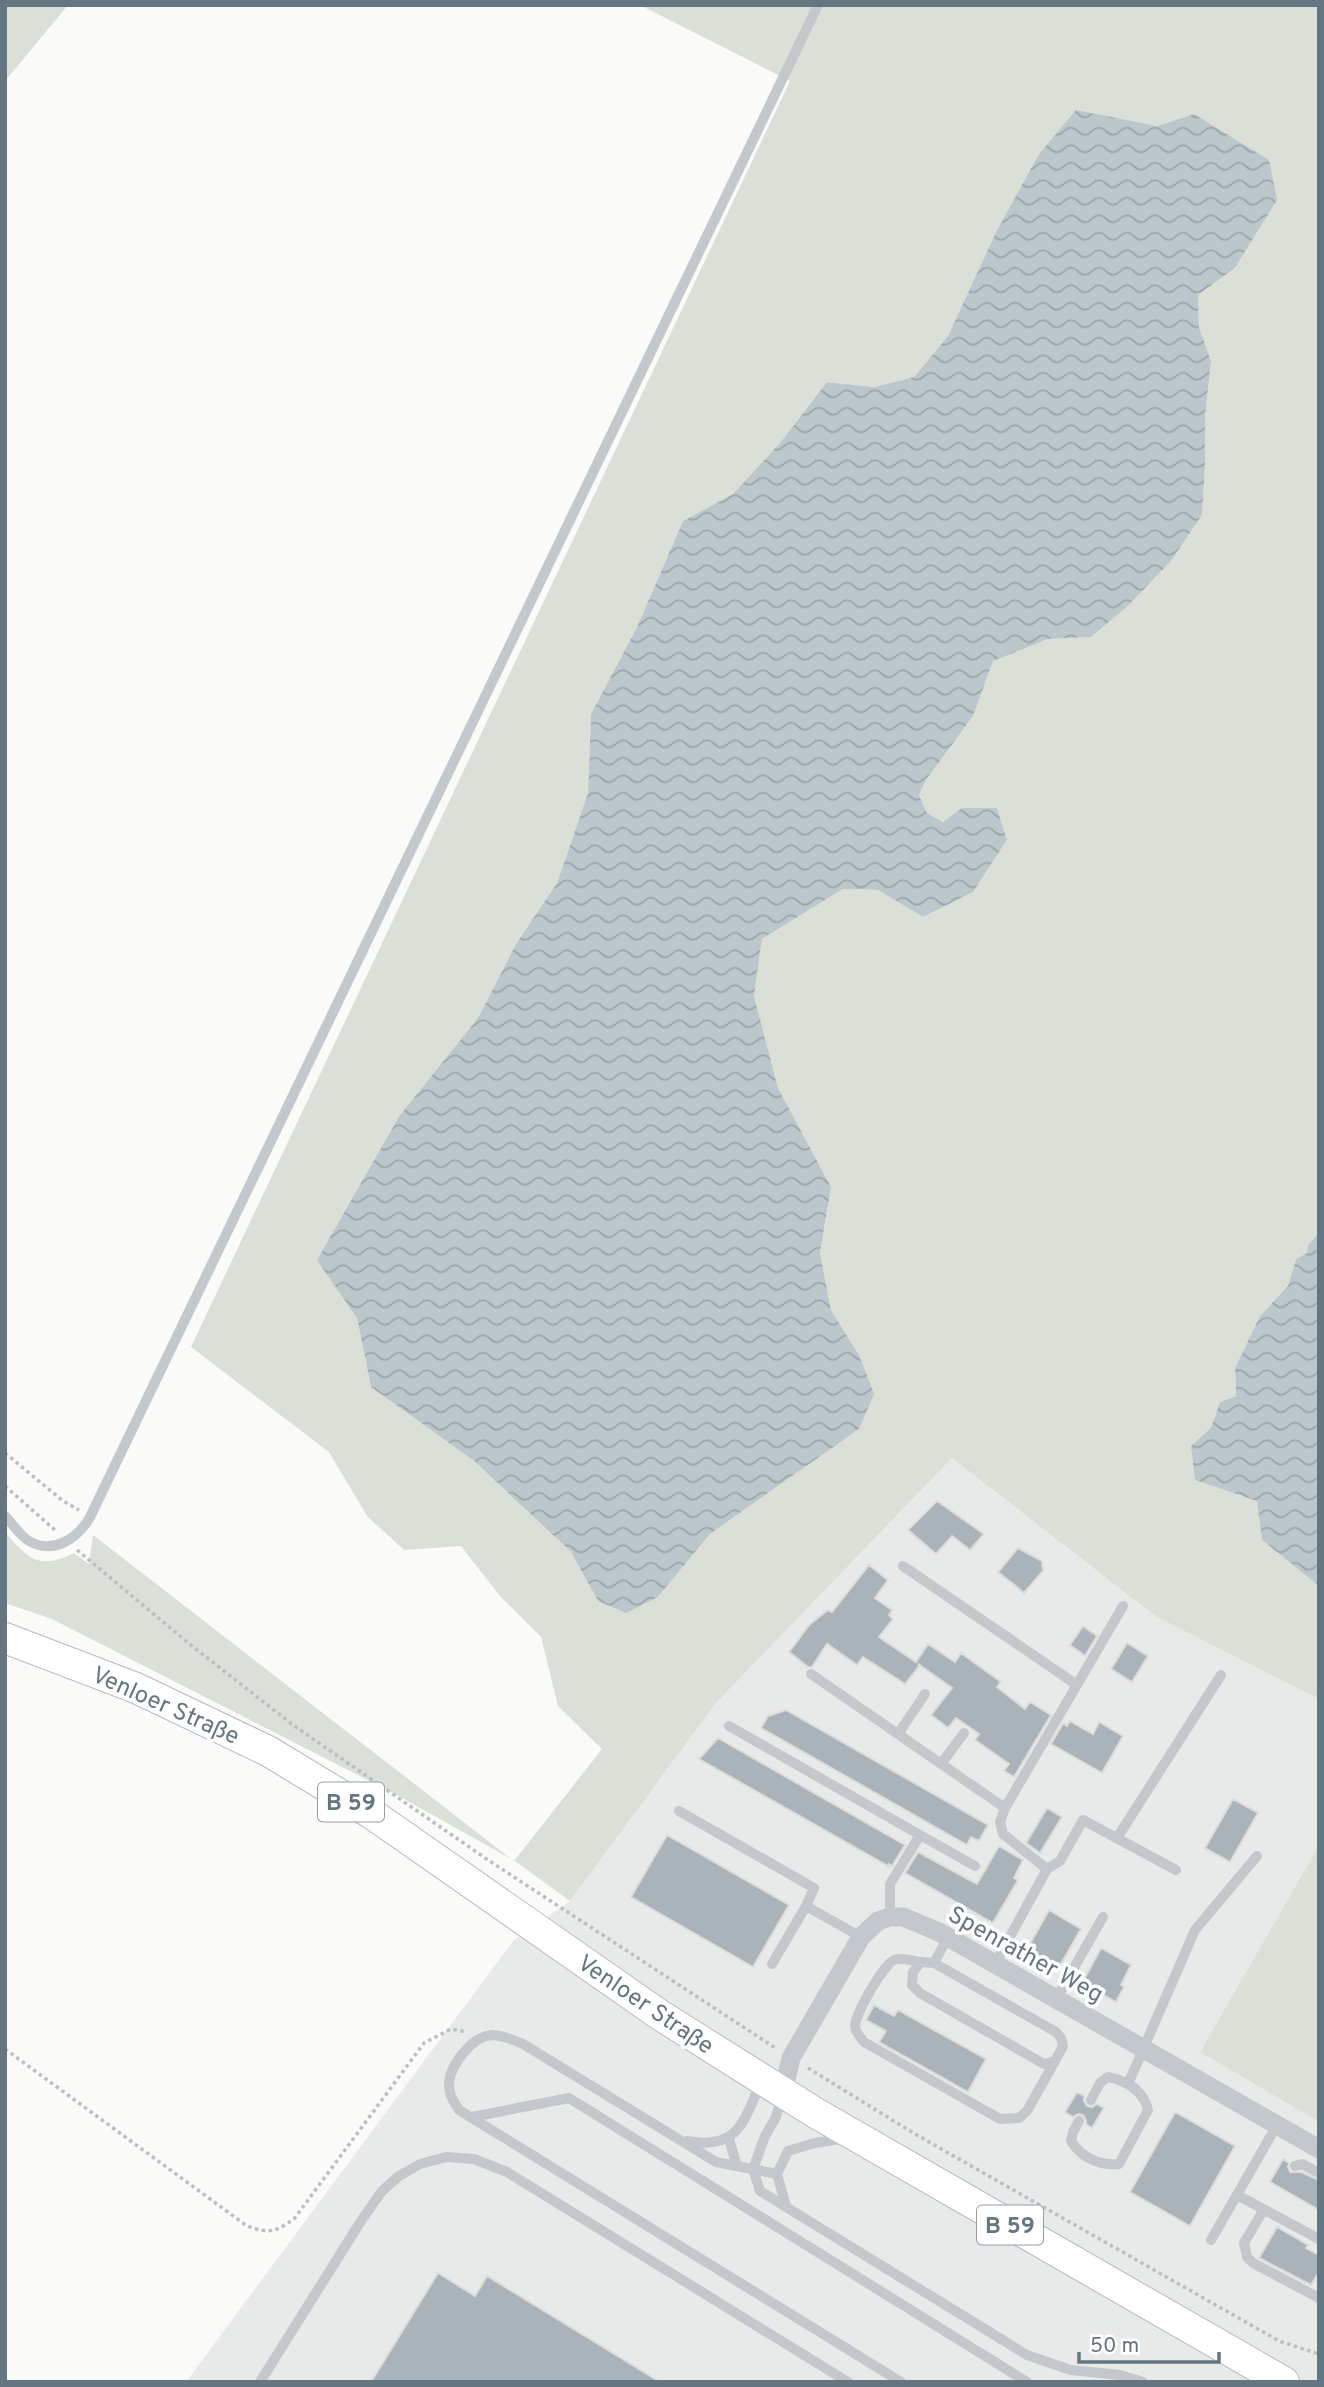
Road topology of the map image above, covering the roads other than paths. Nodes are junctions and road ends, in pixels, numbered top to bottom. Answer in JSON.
{"nodes":[{"id":1,"x":818,"y":5,"type":"edge"},
{"id":2,"x":5,"y":1516,"type":"edge"},
{"id":3,"x":903,"y":1566,"type":"dead end"},
{"id":4,"x":1123,"y":1606,"type":"dead end"},
{"id":5,"x":5,"y":1639,"type":"edge"},
{"id":6,"x":811,"y":1674,"type":"dead end"},
{"id":7,"x":1221,"y":1675,"type":"dead end"},
{"id":8,"x":1077,"y":1685,"type":"junction"},
{"id":9,"x":925,"y":1694,"type":"dead end"},
{"id":10,"x":729,"y":1726,"type":"dead end"},
{"id":11,"x":964,"y":1732,"type":"dead end"},
{"id":12,"x":898,"y":1734,"type":"junction"},
{"id":13,"x":941,"y":1763,"type":"junction"},
{"id":14,"x":1005,"y":1808,"type":"junction"},
{"id":15,"x":679,"y":1811,"type":"dead end"},
{"id":16,"x":920,"y":1835,"type":"junction"},
{"id":17,"x":1117,"y":1838,"type":"junction"},
{"id":18,"x":1257,"y":1856,"type":"dead end"},
{"id":19,"x":975,"y":1866,"type":"dead end"},
{"id":20,"x":1047,"y":1869,"type":"junction"},
{"id":21,"x":1176,"y":1870,"type":"dead end"},
{"id":22,"x":806,"y":1906,"type":"junction"},
{"id":23,"x":890,"y":1917,"type":"junction"},
{"id":24,"x":1103,"y":1917,"type":"dead end"},
{"id":25,"x":861,"y":1937,"type":"junction"},
{"id":26,"x":948,"y":1937,"type":"junction"},
{"id":27,"x":921,"y":1962,"type":"junction"},
{"id":28,"x":934,"y":1963,"type":"junction"},
{"id":29,"x":772,"y":1964,"type":"dead end"},
{"id":30,"x":995,"y":1964,"type":"junction"},
{"id":31,"x":1056,"y":1999,"type":"junction"},
{"id":32,"x":1145,"y":2049,"type":"junction"},
{"id":33,"x":1055,"y":2061,"type":"junction"},
{"id":34,"x":1128,"y":2084,"type":"junction"},
{"id":35,"x":773,"y":2086,"type":"junction"},
{"id":36,"x":1091,"y":2100,"type":"dead end"},
{"id":37,"x":472,"y":2118,"type":"junction"},
{"id":38,"x":1079,"y":2120,"type":"dead end"},
{"id":39,"x":1277,"y":2125,"type":"junction"},
{"id":40,"x":855,"y":2137,"type":"junction"},
{"id":41,"x":729,"y":2139,"type":"junction"},
{"id":42,"x":680,"y":2140,"type":"junction"},
{"id":43,"x":1319,"y":2149,"type":"edge"},
{"id":44,"x":737,"y":2166,"type":"junction"},
{"id":45,"x":1295,"y":2166,"type":"dead end"},
{"id":46,"x":753,"y":2169,"type":"junction"},
{"id":47,"x":1319,"y":2173,"type":"edge"},
{"id":48,"x":777,"y":2174,"type":"junction"},
{"id":49,"x":1237,"y":2195,"type":"junction"},
{"id":50,"x":786,"y":2206,"type":"junction"},
{"id":51,"x":1264,"y":2209,"type":"junction"},
{"id":52,"x":1211,"y":2239,"type":"dead end"},
{"id":53,"x":1319,"y":2239,"type":"edge"},
{"id":54,"x":1319,"y":2298,"type":"edge"},
{"id":55,"x":1071,"y":2370,"type":"junction"},
{"id":56,"x":260,"y":2382,"type":"edge"},
{"id":57,"x":848,"y":2382,"type":"edge"},
{"id":58,"x":901,"y":2382,"type":"edge"},
{"id":59,"x":1027,"y":2382,"type":"edge"},
{"id":60,"x":1080,"y":2382,"type":"edge"},
{"id":61,"x":1143,"y":2382,"type":"edge"},
{"id":62,"x":1284,"y":2382,"type":"edge"}],
"edges":[{"from":1,"to":2,"type":"lane"},
{"from":3,"to":8,"type":"lane"},
{"from":4,"to":8,"type":"lane"},
{"from":5,"to":35,"type":"main road","name":"Venloer Straße","number":"B 59"},
{"from":6,"to":12,"type":"lane"},
{"from":7,"to":17,"type":"lane"},
{"from":8,"to":14,"type":"lane"},
{"from":9,"to":12,"type":"lane"},
{"from":10,"to":16,"type":"lane"},
{"from":11,"to":13,"type":"lane"},
{"from":12,"to":13,"type":"lane"},
{"from":13,"to":14,"type":"lane"},
{"from":14,"to":20,"type":"lane"},
{"from":15,"to":22,"type":"lane"},
{"from":16,"to":19,"type":"lane"},
{"from":16,"to":23,"type":"lane"},
{"from":17,"to":20,"type":"lane"},
{"from":17,"to":21,"type":"lane"},
{"from":18,"to":32,"type":"lane"},
{"from":20,"to":30,"type":"lane"},
{"from":22,"to":25,"type":"lane"},
{"from":22,"to":29,"type":"lane"},
{"from":23,"to":25,"type":"street"},
{"from":23,"to":26,"type":"street","name":"Spenrather Weg"},
{"from":24,"to":31,"type":"lane"},
{"from":25,"to":35,"type":"street"},
{"from":26,"to":28,"type":"lane"},
{"from":26,"to":30,"type":"street","name":"Spenrather Weg"},
{"from":27,"to":28,"type":"lane"},
{"from":27,"to":33,"type":"lane"},
{"from":27,"to":33,"type":"lane"},
{"from":28,"to":33,"type":"lane"},
{"from":30,"to":31,"type":"street","name":"Spenrather Weg"},
{"from":31,"to":32,"type":"street","name":"Spenrather Weg"},
{"from":32,"to":34,"type":"lane"},
{"from":32,"to":39,"type":"street","name":"Spenrather Weg"},
{"from":34,"to":36,"type":"lane"},
{"from":34,"to":38,"type":"lane"},
{"from":35,"to":40,"type":"main road","name":"Venloer Straße","number":"B 59"},
{"from":35,"to":41,"type":"lane"},
{"from":35,"to":46,"type":"lane"},
{"from":37,"to":42,"type":"lane"},
{"from":37,"to":58,"type":"lane"},
{"from":37,"to":59,"type":"lane"},
{"from":39,"to":43,"type":"street","name":"Spenrather Weg"},
{"from":39,"to":49,"type":"lane"},
{"from":40,"to":48,"type":"lane"},
{"from":40,"to":62,"type":"main road","name":"Venloer Straße","number":"B 59"},
{"from":41,"to":42,"type":"lane"},
{"from":41,"to":44,"type":"lane"},
{"from":42,"to":44,"type":"lane"},
{"from":44,"to":46,"type":"lane"},
{"from":45,"to":47,"type":"lane"},
{"from":46,"to":48,"type":"lane"},
{"from":46,"to":50,"type":"lane"},
{"from":48,"to":50,"type":"lane"},
{"from":49,"to":51,"type":"lane"},
{"from":49,"to":52,"type":"lane"},
{"from":50,"to":55,"type":"lane"},
{"from":51,"to":53,"type":"lane"},
{"from":51,"to":54,"type":"lane"},
{"from":55,"to":60,"type":"lane"},
{"from":55,"to":61,"type":"lane"},
{"from":56,"to":57,"type":"lane"}]}
